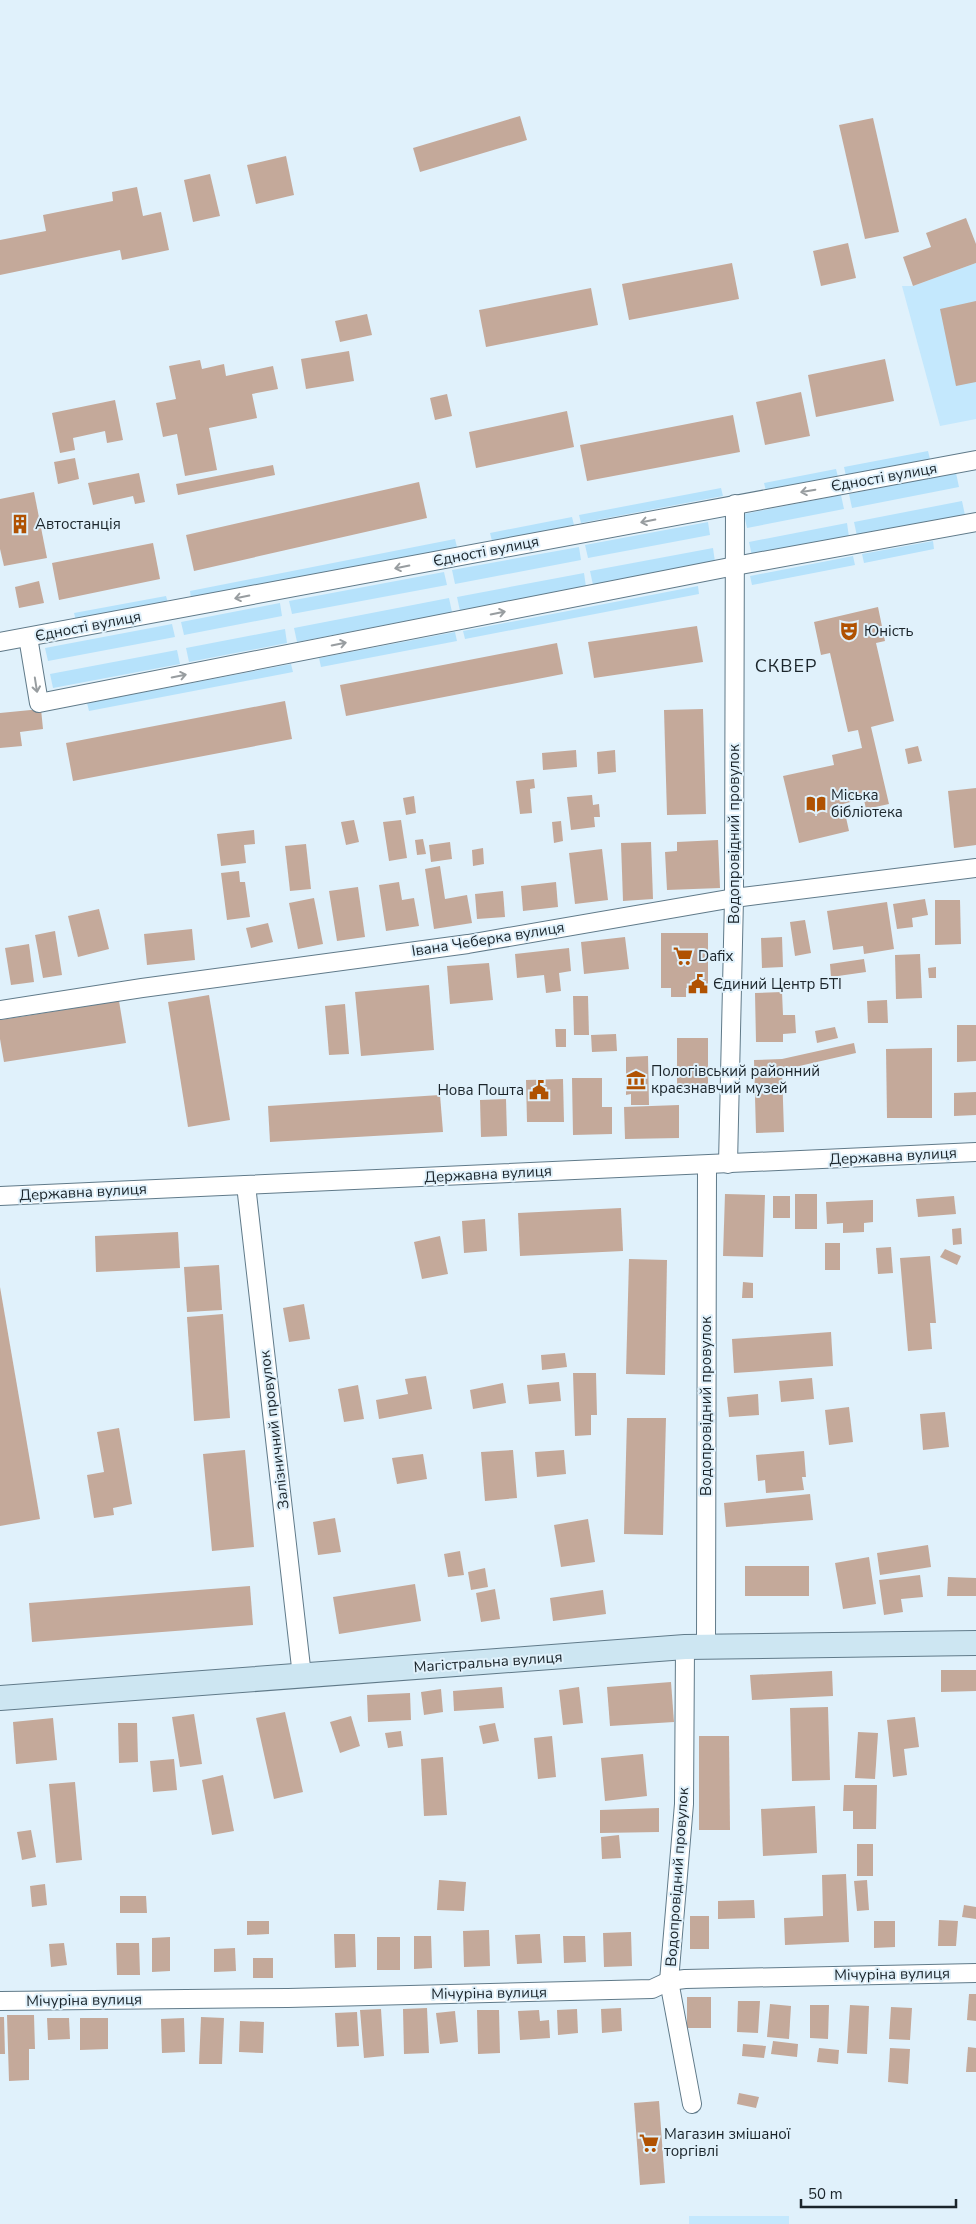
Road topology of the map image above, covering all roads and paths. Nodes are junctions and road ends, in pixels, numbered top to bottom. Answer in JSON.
{"nodes":[{"id":1,"x":976,"y":460,"type":"edge"},
{"id":2,"x":735,"y":504,"type":"junction"},
{"id":3,"x":976,"y":522,"type":"edge"},
{"id":4,"x":735,"y":566,"type":"junction"},
{"id":5,"x":28,"y":637,"type":"junction"},
{"id":6,"x":0,"y":642,"type":"edge"},
{"id":7,"x":976,"y":868,"type":"edge"},
{"id":8,"x":734,"y":898,"type":"junction"},
{"id":9,"x":0,"y":1010,"type":"edge"},
{"id":10,"x":976,"y":1152,"type":"edge"},
{"id":11,"x":728,"y":1164,"type":"junction"},
{"id":12,"x":707,"y":1165,"type":"junction"},
{"id":13,"x":246,"y":1185,"type":"junction"},
{"id":14,"x":0,"y":1196,"type":"edge"},
{"id":15,"x":976,"y":1643,"type":"edge"},
{"id":16,"x":696,"y":1647,"type":"junction"},
{"id":17,"x":302,"y":1676,"type":"junction"},
{"id":18,"x":0,"y":1698,"type":"edge"},
{"id":19,"x":976,"y":1973,"type":"edge"},
{"id":20,"x":669,"y":1981,"type":"junction"},
{"id":21,"x":0,"y":2001,"type":"edge"},
{"id":22,"x":692,"y":2104,"type":"dead end"}],
"edges":[{"from":1,"to":2,"type":"street","name":"Єдності вулиця","one_way":true},
{"from":2,"to":4,"type":"street","name":"Водопровідний провулок"},
{"from":2,"to":5,"type":"street","name":"Єдності вулиця","one_way":true},
{"from":3,"to":4,"type":"street","name":"Єдності вулиця"},
{"from":5,"to":4,"type":"street","name":"Єдності вулиця","one_way":true},
{"from":4,"to":8,"type":"street","name":"Водопровідний провулок"},
{"from":5,"to":6,"type":"street"},
{"from":7,"to":8,"type":"street","name":"Івана Чеберка вулиця"},
{"from":8,"to":9,"type":"street","name":"Івана Чеберка вулиця"},
{"from":8,"to":11,"type":"street","name":"Водопровідний провулок"},
{"from":10,"to":11,"type":"street","name":"Державна вулиця"},
{"from":11,"to":12,"type":"street","name":"Державна вулиця"},
{"from":12,"to":13,"type":"street","name":"Державна вулиця"},
{"from":12,"to":16,"type":"street","name":"Водопровідний провулок"},
{"from":13,"to":14,"type":"street","name":"Державна вулиця"},
{"from":13,"to":17,"type":"street","name":"Залізничний провулок"},
{"from":15,"to":16,"type":"main road","name":"Магістральна вулиця"},
{"from":16,"to":17,"type":"main road","name":"Магістральна вулиця"},
{"from":16,"to":20,"type":"street","name":"Водопровідний провулок"},
{"from":17,"to":18,"type":"main road","name":"Магістральна вулиця"},
{"from":19,"to":20,"type":"street","name":"Мічуріна вулиця"},
{"from":20,"to":21,"type":"street","name":"Мічуріна вулиця"},
{"from":20,"to":22,"type":"street","name":"Водопровідний провулок"}]}
